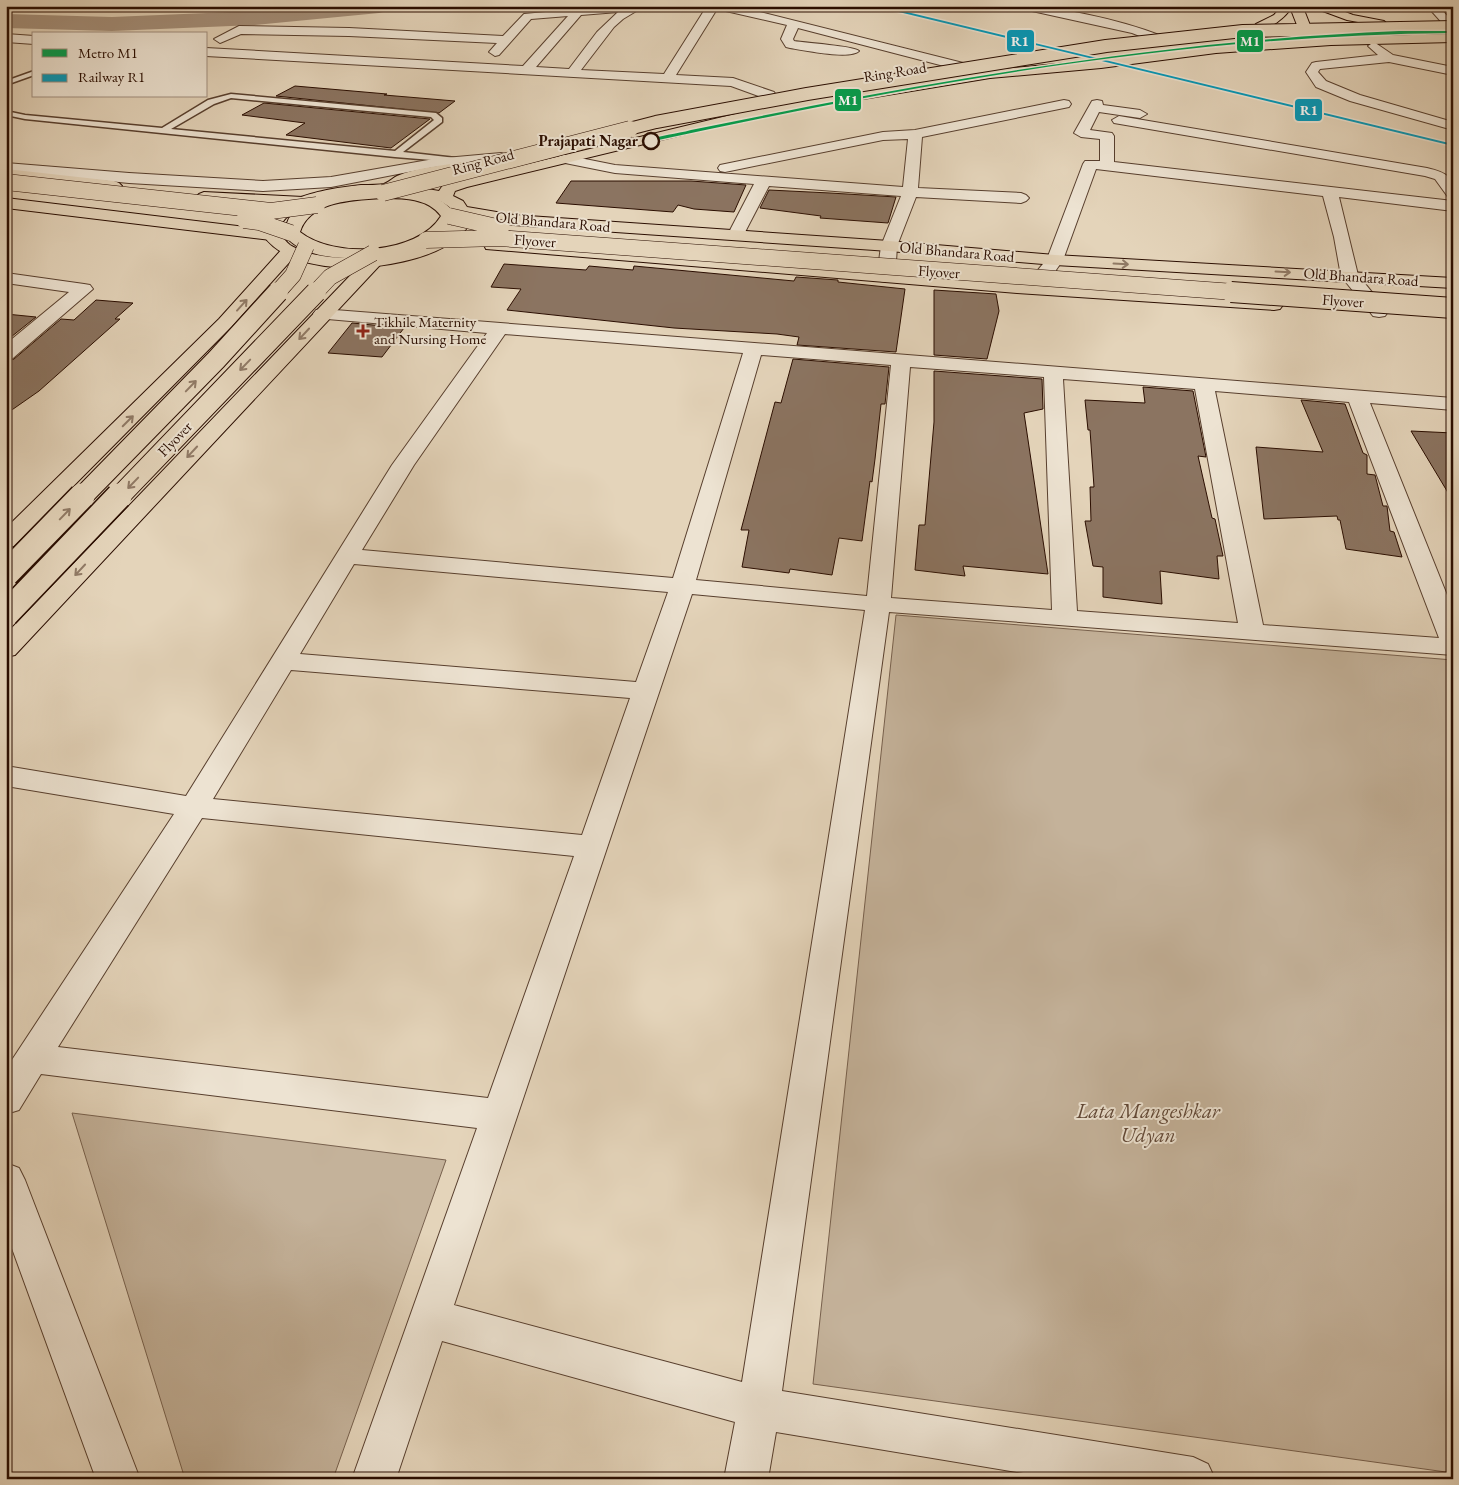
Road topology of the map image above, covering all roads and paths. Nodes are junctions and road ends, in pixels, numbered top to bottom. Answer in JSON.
{"nodes":[{"id":1,"x":646,"y":6,"type":"edge"},
{"id":2,"x":713,"y":6,"type":"edge"},
{"id":3,"x":718,"y":6,"type":"edge"},
{"id":4,"x":1023,"y":6,"type":"edge"},
{"id":5,"x":1289,"y":6,"type":"edge"},
{"id":6,"x":1432,"y":6,"type":"edge"},
{"id":7,"x":631,"y":8,"type":"junction"},
{"id":8,"x":1321,"y":9,"type":"edge"},
{"id":9,"x":1087,"y":10,"type":"dead end"},
{"id":10,"x":1298,"y":11,"type":"edge"},
{"id":11,"x":578,"y":12,"type":"junction"},
{"id":12,"x":1075,"y":17,"type":"junction"},
{"id":13,"x":794,"y":23,"type":"junction"},
{"id":14,"x":1380,"y":25,"type":"junction"},
{"id":15,"x":1452,"y":26,"type":"edge"},
{"id":16,"x":1266,"y":28,"type":"junction"},
{"id":17,"x":1308,"y":29,"type":"junction"},
{"id":18,"x":1334,"y":31,"type":"junction"},
{"id":19,"x":6,"y":38,"type":"edge"},
{"id":20,"x":1155,"y":38,"type":"junction"},
{"id":21,"x":1453,"y":38,"type":"edge"},
{"id":22,"x":220,"y":39,"type":"junction"},
{"id":23,"x":32,"y":40,"type":"edge"},
{"id":24,"x":506,"y":40,"type":"junction"},
{"id":25,"x":1365,"y":40,"type":"junction"},
{"id":26,"x":308,"y":44,"type":"dead end"},
{"id":27,"x":208,"y":47,"type":"edge"},
{"id":28,"x":208,"y":52,"type":"edge"},
{"id":29,"x":907,"y":53,"type":"junction"},
{"id":30,"x":1394,"y":58,"type":"junction"},
{"id":31,"x":1453,"y":60,"type":"edge"},
{"id":32,"x":955,"y":64,"type":"junction"},
{"id":33,"x":480,"y":68,"type":"junction"},
{"id":34,"x":526,"y":70,"type":"junction"},
{"id":35,"x":1453,"y":71,"type":"edge"},
{"id":36,"x":572,"y":73,"type":"junction"},
{"id":37,"x":32,"y":74,"type":"edge"},
{"id":38,"x":990,"y":74,"type":"junction"},
{"id":39,"x":668,"y":78,"type":"junction"},
{"id":40,"x":6,"y":84,"type":"edge"},
{"id":41,"x":769,"y":95,"type":"junction"},
{"id":42,"x":1064,"y":104,"type":"dead end"},
{"id":43,"x":6,"y":113,"type":"edge"},
{"id":44,"x":1119,"y":120,"type":"dead end"},
{"id":45,"x":1453,"y":126,"type":"edge"},
{"id":46,"x":163,"y":131,"type":"junction"},
{"id":47,"x":915,"y":134,"type":"junction"},
{"id":48,"x":1136,"y":137,"type":"dead end"},
{"id":49,"x":1227,"y":138,"type":"junction"},
{"id":50,"x":395,"y":155,"type":"junction"},
{"id":51,"x":501,"y":157,"type":"junction"},
{"id":52,"x":565,"y":159,"type":"junction"},
{"id":53,"x":457,"y":160,"type":"junction"},
{"id":54,"x":1107,"y":166,"type":"junction"},
{"id":55,"x":1326,"y":166,"type":"dead end"},
{"id":56,"x":6,"y":167,"type":"edge"},
{"id":57,"x":6,"y":173,"type":"edge"},
{"id":58,"x":712,"y":176,"type":"junction"},
{"id":59,"x":764,"y":180,"type":"junction"},
{"id":60,"x":1442,"y":180,"type":"junction"},
{"id":61,"x":6,"y":182,"type":"edge"},
{"id":62,"x":112,"y":186,"type":"junction"},
{"id":63,"x":391,"y":187,"type":"junction"},
{"id":64,"x":1329,"y":191,"type":"junction"},
{"id":65,"x":910,"y":192,"type":"junction"},
{"id":66,"x":1453,"y":194,"type":"edge"},
{"id":67,"x":6,"y":195,"type":"edge"},
{"id":68,"x":1021,"y":198,"type":"dead end"},
{"id":69,"x":236,"y":200,"type":"junction"},
{"id":70,"x":441,"y":200,"type":"junction"},
{"id":71,"x":6,"y":203,"type":"edge"},
{"id":72,"x":310,"y":204,"type":"junction"},
{"id":73,"x":1453,"y":206,"type":"edge"},
{"id":74,"x":74,"y":211,"type":"junction"},
{"id":75,"x":455,"y":214,"type":"junction"},
{"id":76,"x":271,"y":235,"type":"junction"},
{"id":77,"x":735,"y":236,"type":"junction"},
{"id":78,"x":295,"y":243,"type":"junction"},
{"id":79,"x":430,"y":243,"type":"junction"},
{"id":80,"x":889,"y":246,"type":"junction"},
{"id":81,"x":373,"y":257,"type":"junction"},
{"id":82,"x":1055,"y":260,"type":"junction"},
{"id":83,"x":886,"y":276,"type":"junction"},
{"id":84,"x":1350,"y":276,"type":"junction"},
{"id":85,"x":6,"y":278,"type":"edge"},
{"id":86,"x":1453,"y":283,"type":"edge"},
{"id":87,"x":1055,"y":290,"type":"junction"},
{"id":88,"x":1453,"y":298,"type":"edge"},
{"id":89,"x":1453,"y":308,"type":"edge"},
{"id":90,"x":1379,"y":312,"type":"junction"},
{"id":91,"x":322,"y":314,"type":"junction"},
{"id":92,"x":1453,"y":318,"type":"edge"},
{"id":93,"x":500,"y":328,"type":"junction"},
{"id":94,"x":754,"y":348,"type":"junction"},
{"id":95,"x":6,"y":354,"type":"edge"},
{"id":96,"x":901,"y":360,"type":"junction"},
{"id":97,"x":1053,"y":372,"type":"junction"},
{"id":98,"x":1204,"y":384,"type":"junction"},
{"id":99,"x":1357,"y":396,"type":"junction"},
{"id":100,"x":1453,"y":404,"type":"edge"},
{"id":101,"x":6,"y":542,"type":"edge"},
{"id":102,"x":347,"y":556,"type":"junction"},
{"id":103,"x":6,"y":574,"type":"edge"},
{"id":104,"x":682,"y":587,"type":"junction"},
{"id":105,"x":878,"y":604,"type":"junction"},
{"id":106,"x":6,"y":614,"type":"edge"},
{"id":107,"x":1065,"y":619,"type":"junction"},
{"id":108,"x":1252,"y":631,"type":"junction"},
{"id":109,"x":1453,"y":642,"type":"edge"},
{"id":110,"x":1453,"y":647,"type":"edge"},
{"id":111,"x":6,"y":649,"type":"edge"},
{"id":112,"x":284,"y":661,"type":"junction"},
{"id":113,"x":646,"y":690,"type":"junction"},
{"id":114,"x":6,"y":776,"type":"edge"},
{"id":115,"x":194,"y":807,"type":"junction"},
{"id":116,"x":592,"y":847,"type":"junction"},
{"id":117,"x":32,"y":1058,"type":"junction"},
{"id":118,"x":6,"y":1098,"type":"edge"},
{"id":119,"x":500,"y":1115,"type":"junction"},
{"id":120,"x":6,"y":1180,"type":"edge"},
{"id":121,"x":430,"y":1318,"type":"junction"},
{"id":122,"x":759,"y":1408,"type":"junction"},
{"id":123,"x":118,"y":1479,"type":"edge"},
{"id":124,"x":374,"y":1479,"type":"edge"},
{"id":125,"x":746,"y":1479,"type":"edge"},
{"id":126,"x":1193,"y":1479,"type":"edge"}],
"edges":[{"from":1,"to":7,"type":"street"},
{"from":2,"to":39,"type":"street"},
{"from":3,"to":13,"type":"street"},
{"from":4,"to":12,"type":"street"},
{"from":5,"to":16,"type":"main road"},
{"from":5,"to":17,"type":"main road"},
{"from":6,"to":15,"type":"street"},
{"from":7,"to":11,"type":"street"},
{"from":7,"to":36,"type":"street"},
{"from":8,"to":14,"type":"main road","bridge":true},
{"from":8,"to":18,"type":"main road"},
{"from":9,"to":12,"type":"street"},
{"from":10,"to":16,"type":"main road","bridge":true},
{"from":10,"to":17,"type":"main road","bridge":true},
{"from":11,"to":24,"type":"street"},
{"from":11,"to":34,"type":"street"},
{"from":12,"to":20,"type":"street"},
{"from":13,"to":29,"type":"street"},
{"from":13,"to":29,"type":"street"},
{"from":14,"to":15,"type":"main road","bridge":true},
{"from":14,"to":18,"type":"main road","bridge":true},
{"from":15,"to":18,"type":"main road"},
{"from":16,"to":17,"type":"main road","name":"Ring Road","bridge":true},
{"from":16,"to":20,"type":"main road"},
{"from":16,"to":63,"type":"main road","name":"Ring Road","bridge":true},
{"from":17,"to":18,"type":"main road","name":"Ring Road"},
{"from":17,"to":70,"type":"main road","name":"Ring Road"},
{"from":18,"to":25,"type":"main road","name":"Ring Road"},
{"from":18,"to":25,"type":"main road"},
{"from":18,"to":38,"type":"main road","name":"Ring Road"},
{"from":19,"to":23,"type":"street"},
{"from":20,"to":32,"type":"main road"},
{"from":21,"to":25,"type":"main road","name":"Ring Road"},
{"from":22,"to":24,"type":"street"},
{"from":22,"to":26,"type":"street"},
{"from":22,"to":27,"type":"street"},
{"from":24,"to":33,"type":"street"},
{"from":25,"to":30,"type":"street"},
{"from":28,"to":33,"type":"street"},
{"from":29,"to":32,"type":"street"},
{"from":30,"to":31,"type":"street"},
{"from":30,"to":35,"type":"street"},
{"from":30,"to":45,"type":"street"},
{"from":32,"to":38,"type":"street"},
{"from":32,"to":41,"type":"main road"},
{"from":33,"to":34,"type":"street"},
{"from":34,"to":36,"type":"street"},
{"from":36,"to":39,"type":"street"},
{"from":37,"to":40,"type":"lane"},
{"from":38,"to":52,"type":"main road","name":"Ring Road"},
{"from":39,"to":41,"type":"street"},
{"from":41,"to":51,"type":"main road"},
{"from":42,"to":47,"type":"street"},
{"from":43,"to":46,"type":"lane"},
{"from":44,"to":49,"type":"street"},
{"from":46,"to":50,"type":"lane"},
{"from":46,"to":50,"type":"lane"},
{"from":47,"to":58,"type":"street"},
{"from":47,"to":65,"type":"street"},
{"from":48,"to":49,"type":"street"},
{"from":49,"to":54,"type":"street"},
{"from":49,"to":60,"type":"street"},
{"from":50,"to":53,"type":"lane"},
{"from":51,"to":53,"type":"street"},
{"from":51,"to":63,"type":"main road"},
{"from":52,"to":58,"type":"street"},
{"from":52,"to":70,"type":"main road","name":"Ring Road"},
{"from":53,"to":56,"type":"street"},
{"from":54,"to":64,"type":"street"},
{"from":54,"to":82,"type":"street"},
{"from":55,"to":60,"type":"street"},
{"from":57,"to":62,"type":"main road"},
{"from":58,"to":59,"type":"street"},
{"from":59,"to":65,"type":"street"},
{"from":59,"to":77,"type":"street"},
{"from":60,"to":66,"type":"street"},
{"from":61,"to":72,"type":"main road","bridge":true},
{"from":62,"to":69,"type":"main road"},
{"from":62,"to":74,"type":"main road"},
{"from":63,"to":69,"type":"main road"},
{"from":63,"to":70,"type":"main road"},
{"from":63,"to":72,"type":"main road"},
{"from":64,"to":73,"type":"street"},
{"from":64,"to":84,"type":"street"},
{"from":65,"to":68,"type":"street"},
{"from":65,"to":80,"type":"street"},
{"from":67,"to":78,"type":"main road","bridge":true},
{"from":69,"to":72,"type":"main road"},
{"from":70,"to":75,"type":"main road"},
{"from":71,"to":74,"type":"main road"},
{"from":72,"to":76,"type":"main road"},
{"from":72,"to":78,"type":"main road","name":"Flyover","bridge":true},
{"from":74,"to":76,"type":"main road"},
{"from":75,"to":77,"type":"main road","name":"Old Bhandara Road"},
{"from":75,"to":79,"type":"main road"},
{"from":75,"to":88,"type":"main road","name":"Flyover","bridge":true},
{"from":76,"to":78,"type":"main road"},
{"from":77,"to":80,"type":"main road","name":"Old Bhandara Road"},
{"from":78,"to":81,"type":"main road"},
{"from":101,"to":78,"type":"main road","one_way":true},
{"from":103,"to":78,"type":"main road","name":"Flyover","one_way":true,"bridge":true},
{"from":79,"to":81,"type":"main road"},
{"from":79,"to":83,"type":"main road"},
{"from":79,"to":89,"type":"main road","name":"Flyover","bridge":true},
{"from":80,"to":82,"type":"main road","name":"Old Bhandara Road"},
{"from":80,"to":83,"type":"street"},
{"from":81,"to":91,"type":"main road"},
{"from":81,"to":106,"type":"main road","name":"Flyover","one_way":true,"bridge":true},
{"from":82,"to":84,"type":"main road","name":"Old Bhandara Road","one_way":true},
{"from":82,"to":87,"type":"street"},
{"from":83,"to":87,"type":"main road"},
{"from":84,"to":86,"type":"main road","name":"Old Bhandara Road"},
{"from":84,"to":90,"type":"street"},
{"from":85,"to":95,"type":"street"},
{"from":87,"to":90,"type":"main road"},
{"from":90,"to":92,"type":"main road"},
{"from":91,"to":93,"type":"street"},
{"from":91,"to":111,"type":"main road","one_way":true},
{"from":93,"to":94,"type":"street"},
{"from":93,"to":102,"type":"street"},
{"from":94,"to":96,"type":"street"},
{"from":94,"to":104,"type":"street"},
{"from":96,"to":97,"type":"street"},
{"from":96,"to":105,"type":"street"},
{"from":97,"to":98,"type":"street"},
{"from":97,"to":107,"type":"street"},
{"from":98,"to":99,"type":"street"},
{"from":98,"to":108,"type":"street"},
{"from":99,"to":100,"type":"street"},
{"from":99,"to":109,"type":"street"},
{"from":102,"to":104,"type":"street"},
{"from":102,"to":112,"type":"street"},
{"from":104,"to":105,"type":"street"},
{"from":104,"to":113,"type":"street"},
{"from":105,"to":107,"type":"street"},
{"from":105,"to":122,"type":"street"},
{"from":107,"to":108,"type":"street"},
{"from":108,"to":110,"type":"street"},
{"from":112,"to":113,"type":"street"},
{"from":112,"to":115,"type":"street"},
{"from":113,"to":116,"type":"street"},
{"from":114,"to":115,"type":"street"},
{"from":115,"to":116,"type":"street"},
{"from":115,"to":117,"type":"street"},
{"from":116,"to":119,"type":"street"},
{"from":117,"to":118,"type":"street"},
{"from":117,"to":119,"type":"street"},
{"from":119,"to":121,"type":"street"},
{"from":120,"to":123,"type":"street"},
{"from":121,"to":122,"type":"street"},
{"from":121,"to":124,"type":"street"},
{"from":122,"to":125,"type":"street"},
{"from":122,"to":126,"type":"street"}]}
